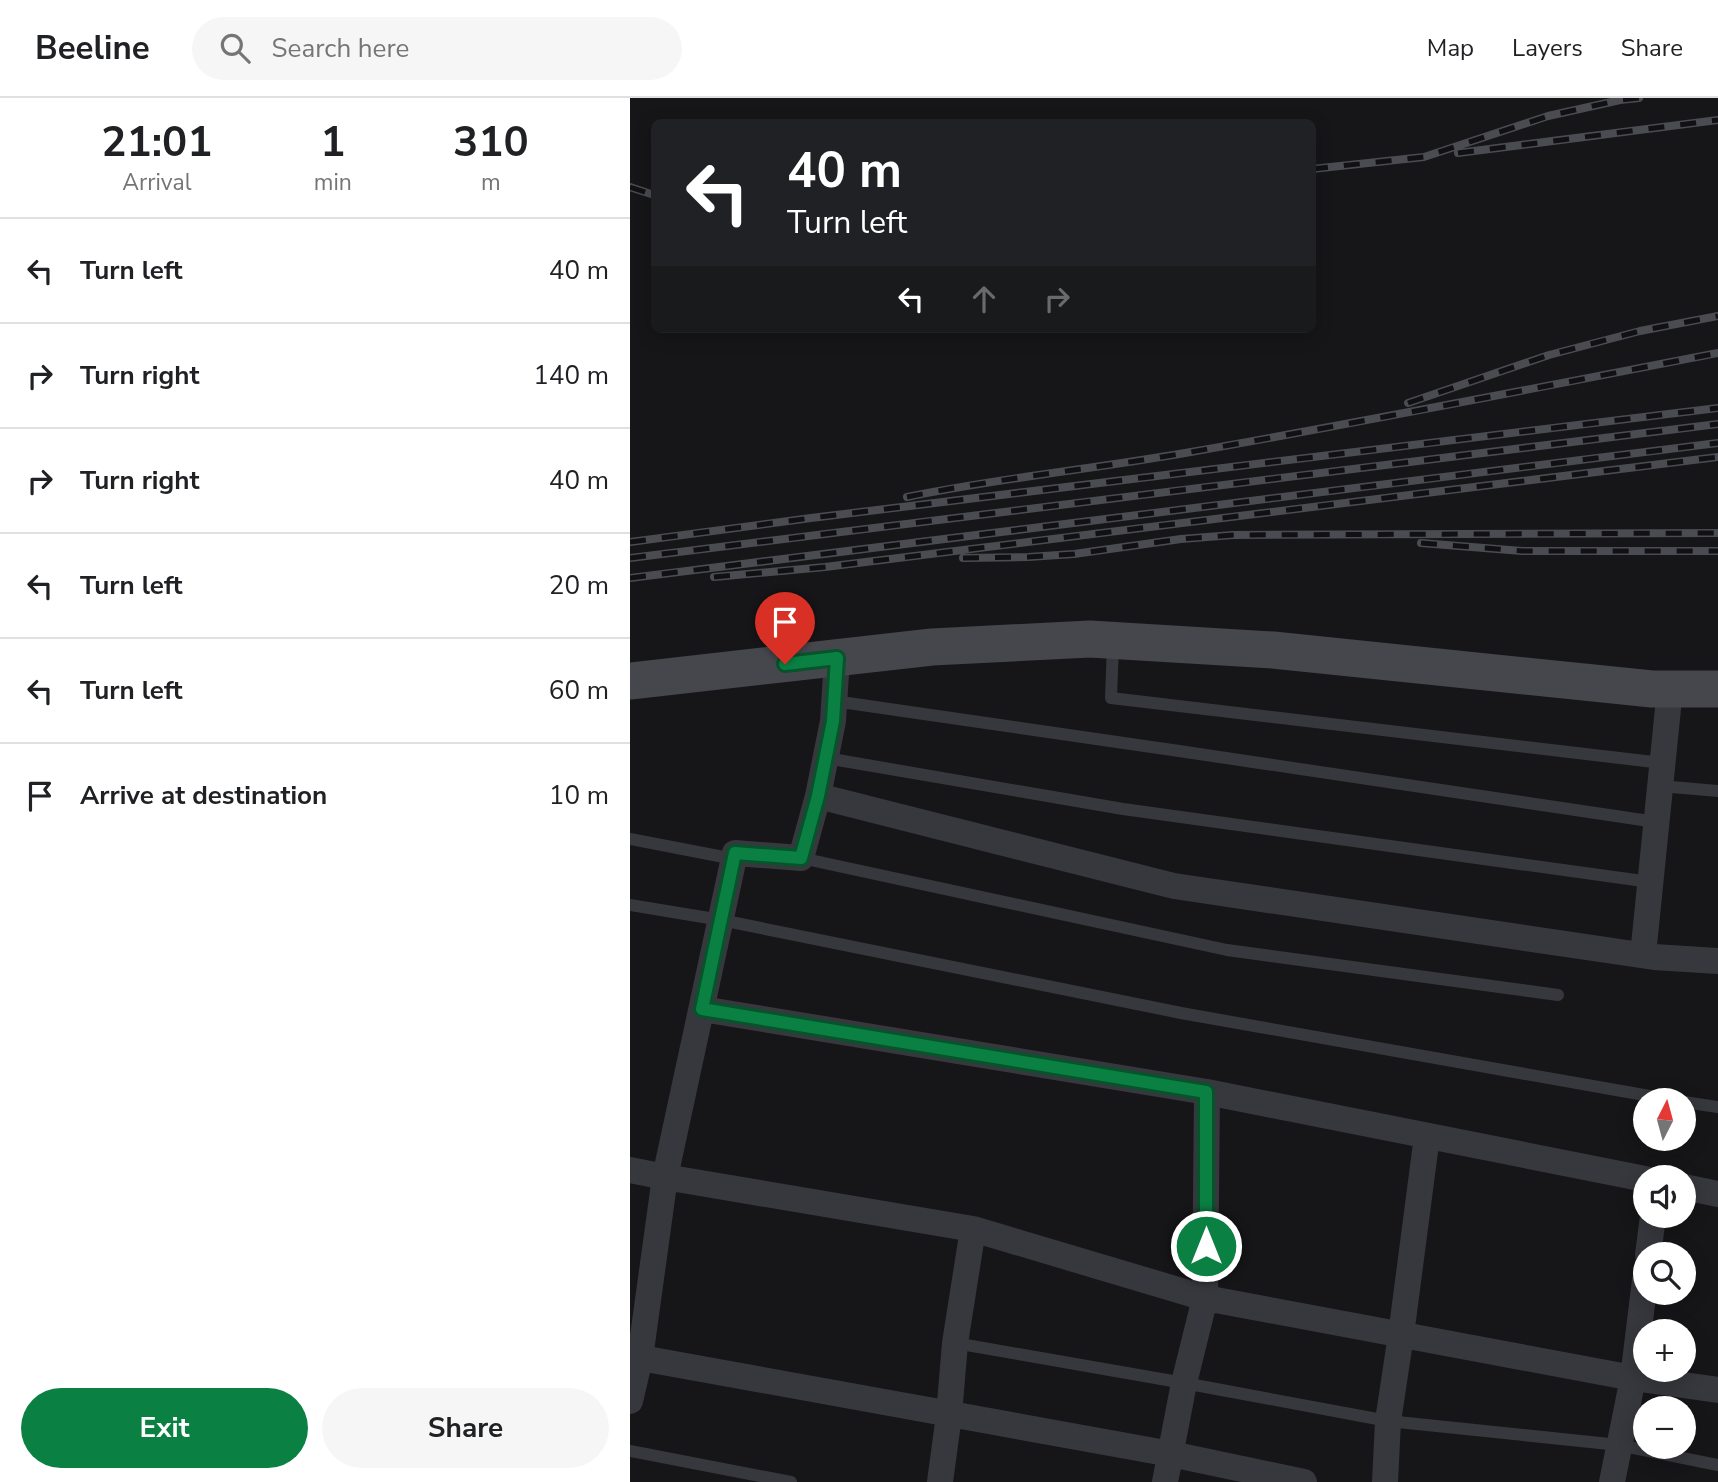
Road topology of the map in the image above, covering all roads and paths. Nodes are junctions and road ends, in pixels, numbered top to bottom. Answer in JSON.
{"nodes":[{"id":1,"x":1114,"y":641,"type":"junction"},
{"id":2,"x":837,"y":658,"type":"junction"},
{"id":3,"x":630,"y":681,"type":"edge"},
{"id":4,"x":1670,"y":689,"type":"junction"},
{"id":5,"x":1718,"y":689,"type":"edge"},
{"id":6,"x":834,"y":701,"type":"junction"},
{"id":7,"x":826,"y":758,"type":"junction"},
{"id":8,"x":1661,"y":774,"type":"junction"},
{"id":9,"x":1718,"y":791,"type":"edge"},
{"id":10,"x":818,"y":796,"type":"junction"},
{"id":11,"x":1656,"y":822,"type":"junction"},
{"id":12,"x":630,"y":839,"type":"edge"},
{"id":13,"x":801,"y":858,"type":"junction"},
{"id":14,"x":734,"y":859,"type":"junction"},
{"id":15,"x":1650,"y":881,"type":"junction"},
{"id":16,"x":630,"y":905,"type":"edge"},
{"id":17,"x":721,"y":920,"type":"junction"},
{"id":18,"x":1643,"y":955,"type":"junction"},
{"id":19,"x":1718,"y":961,"type":"edge"},
{"id":20,"x":1558,"y":995,"type":"dead end"},
{"id":21,"x":702,"y":1009,"type":"junction"},
{"id":22,"x":1206,"y":1092,"type":"junction"},
{"id":23,"x":1633,"y":1093,"type":"edge"},
{"id":24,"x":1696,"y":1104,"type":"edge"},
{"id":25,"x":1718,"y":1107,"type":"edge"},
{"id":26,"x":1427,"y":1136,"type":"junction"},
{"id":27,"x":630,"y":1170,"type":"edge"},
{"id":28,"x":666,"y":1177,"type":"junction"},
{"id":29,"x":1633,"y":1177,"type":"edge"},
{"id":30,"x":1696,"y":1189,"type":"edge"},
{"id":31,"x":1718,"y":1194,"type":"edge"},
{"id":32,"x":974,"y":1229,"type":"junction"},
{"id":33,"x":1205,"y":1298,"type":"junction"},
{"id":34,"x":1401,"y":1335,"type":"junction"},
{"id":35,"x":955,"y":1343,"type":"junction"},
{"id":36,"x":635,"y":1357,"type":"edge"},
{"id":37,"x":1633,"y":1378,"type":"joint"},
{"id":38,"x":1661,"y":1382,"type":"edge"},
{"id":39,"x":1184,"y":1383,"type":"junction"},
{"id":40,"x":1718,"y":1390,"type":"edge"},
{"id":41,"x":630,"y":1401,"type":"edge"},
{"id":42,"x":949,"y":1415,"type":"junction"},
{"id":43,"x":1388,"y":1421,"type":"junction"},
{"id":44,"x":1619,"y":1445,"type":"junction"},
{"id":45,"x":630,"y":1451,"type":"edge"},
{"id":46,"x":1171,"y":1454,"type":"junction"},
{"id":47,"x":1718,"y":1465,"type":"edge"},
{"id":48,"x":791,"y":1482,"type":"edge"},
{"id":49,"x":940,"y":1482,"type":"edge"},
{"id":50,"x":1165,"y":1482,"type":"edge"},
{"id":51,"x":1304,"y":1482,"type":"edge"},
{"id":52,"x":1385,"y":1482,"type":"edge"},
{"id":53,"x":1612,"y":1482,"type":"edge"}],
"edges":[{"from":1,"to":2,"type":"main road"},
{"from":1,"to":4,"type":"main road"},
{"from":1,"to":8,"type":"lane"},
{"from":2,"to":3,"type":"main road"},
{"from":2,"to":6,"type":"street"},
{"from":4,"to":5,"type":"main road"},
{"from":4,"to":8,"type":"street"},
{"from":6,"to":7,"type":"street"},
{"from":6,"to":11,"type":"lane"},
{"from":7,"to":10,"type":"street"},
{"from":7,"to":15,"type":"lane"},
{"from":8,"to":9,"type":"lane"},
{"from":8,"to":11,"type":"street"},
{"from":10,"to":13,"type":"street"},
{"from":10,"to":18,"type":"street"},
{"from":11,"to":15,"type":"street"},
{"from":12,"to":14,"type":"lane"},
{"from":13,"to":14,"type":"street"},
{"from":13,"to":20,"type":"lane"},
{"from":14,"to":17,"type":"street"},
{"from":15,"to":18,"type":"street"},
{"from":16,"to":17,"type":"lane"},
{"from":17,"to":21,"type":"street"},
{"from":17,"to":23,"type":"lane"},
{"from":18,"to":19,"type":"street"},
{"from":21,"to":22,"type":"street"},
{"from":21,"to":28,"type":"street"},
{"from":22,"to":26,"type":"street"},
{"from":22,"to":33,"type":"street"},
{"from":24,"to":25,"type":"lane"},
{"from":26,"to":29,"type":"street"},
{"from":26,"to":34,"type":"street"},
{"from":27,"to":28,"type":"street"},
{"from":28,"to":32,"type":"street"},
{"from":28,"to":36,"type":"street"},
{"from":30,"to":31,"type":"street"},
{"from":32,"to":33,"type":"street"},
{"from":32,"to":35,"type":"street"},
{"from":33,"to":34,"type":"street"},
{"from":33,"to":39,"type":"street"},
{"from":34,"to":37,"type":"street"},
{"from":34,"to":43,"type":"street"},
{"from":35,"to":39,"type":"lane"},
{"from":35,"to":42,"type":"street"},
{"from":36,"to":41,"type":"street"},
{"from":36,"to":42,"type":"street"},
{"from":37,"to":44,"type":"street"},
{"from":38,"to":40,"type":"street"},
{"from":39,"to":43,"type":"lane"},
{"from":39,"to":46,"type":"street"},
{"from":42,"to":46,"type":"street"},
{"from":42,"to":49,"type":"street"},
{"from":43,"to":44,"type":"lane"},
{"from":43,"to":52,"type":"street"},
{"from":44,"to":47,"type":"lane"},
{"from":44,"to":53,"type":"street"},
{"from":45,"to":48,"type":"lane"},
{"from":46,"to":50,"type":"street"},
{"from":46,"to":51,"type":"street"}]}
